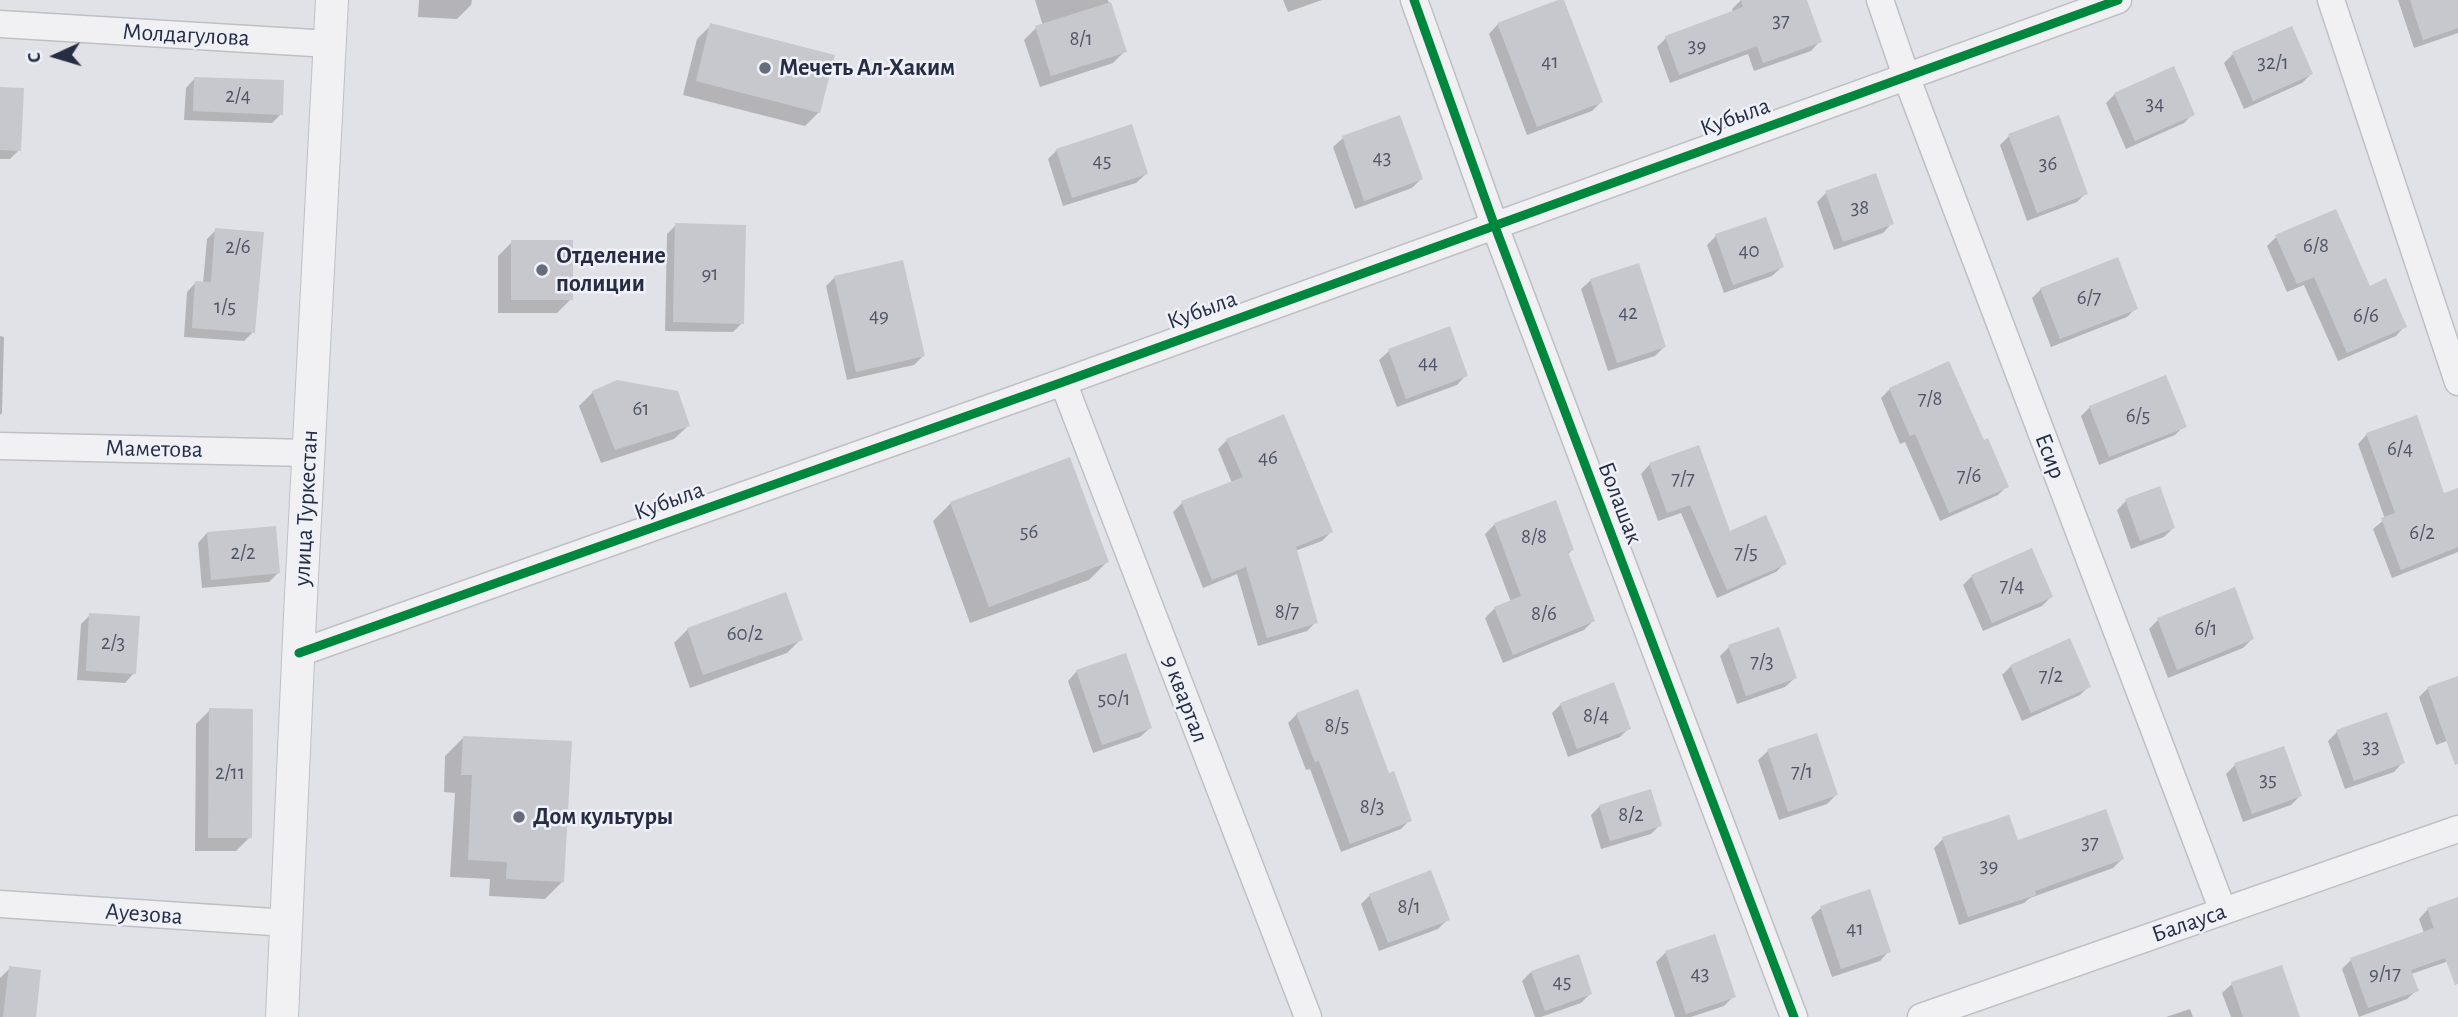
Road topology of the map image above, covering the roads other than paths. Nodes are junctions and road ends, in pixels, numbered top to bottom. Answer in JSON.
{"nodes":[{"id":1,"x":332,"y":0,"type":"edge"},
{"id":2,"x":1414,"y":0,"type":"edge"},
{"id":3,"x":1880,"y":0,"type":"edge"},
{"id":4,"x":2118,"y":0,"type":"edge"},
{"id":5,"x":2331,"y":0,"type":"edge"},
{"id":6,"x":0,"y":24,"type":"edge"},
{"id":7,"x":330,"y":44,"type":"junction"},
{"id":8,"x":1906,"y":76,"type":"junction"},
{"id":9,"x":1494,"y":224,"type":"junction"},
{"id":10,"x":1063,"y":382,"type":"junction"},
{"id":11,"x":2458,"y":382,"type":"edge"},
{"id":12,"x":0,"y":446,"type":"edge"},
{"id":13,"x":309,"y":453,"type":"junction"},
{"id":14,"x":299,"y":653,"type":"junction"},
{"id":15,"x":2458,"y":829,"type":"edge"},
{"id":16,"x":0,"y":904,"type":"edge"},
{"id":17,"x":2223,"y":911,"type":"junction"},
{"id":18,"x":288,"y":923,"type":"junction"},
{"id":19,"x":282,"y":1017,"type":"edge"},
{"id":20,"x":1308,"y":1017,"type":"edge"},
{"id":21,"x":1794,"y":1017,"type":"edge"},
{"id":22,"x":1921,"y":1017,"type":"edge"}],
"edges":[{"from":1,"to":7,"type":"street","name":"улица Туркестан"},
{"from":2,"to":9,"type":"street","name":"Болашак"},
{"from":3,"to":8,"type":"street","name":"Есир"},
{"from":4,"to":8,"type":"street","name":"Кубыла"},
{"from":5,"to":11,"type":"street"},
{"from":6,"to":7,"type":"street","name":"Молдагулова"},
{"from":7,"to":13,"type":"street","name":"улица Туркестан"},
{"from":8,"to":9,"type":"street","name":"Кубыла"},
{"from":8,"to":17,"type":"street","name":"Есир"},
{"from":9,"to":10,"type":"street","name":"Кубыла"},
{"from":9,"to":21,"type":"street","name":"Болашак"},
{"from":10,"to":14,"type":"street","name":"Кубыла"},
{"from":10,"to":20,"type":"street","name":"9 квартал"},
{"from":12,"to":13,"type":"street","name":"Маметова"},
{"from":13,"to":14,"type":"street","name":"улица Туркестан"},
{"from":14,"to":18,"type":"street","name":"улица Туркестан"},
{"from":15,"to":17,"type":"street","name":"Балауса"},
{"from":16,"to":18,"type":"street","name":"Ауезова"},
{"from":17,"to":22,"type":"street","name":"Балауса"},
{"from":18,"to":19,"type":"street","name":"улица Туркестан"}]}
